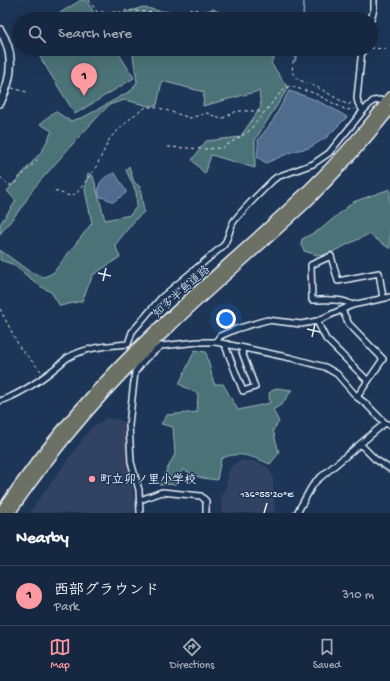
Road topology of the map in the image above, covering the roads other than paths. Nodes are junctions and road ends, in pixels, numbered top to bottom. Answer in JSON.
{"nodes":[{"id":1,"x":374,"y":0,"type":"edge"},
{"id":2,"x":373,"y":12,"type":"edge"},
{"id":3,"x":0,"y":30,"type":"edge"},
{"id":4,"x":361,"y":56,"type":"edge"},
{"id":5,"x":390,"y":97,"type":"edge"},
{"id":6,"x":380,"y":100,"type":"dead end"},
{"id":7,"x":0,"y":103,"type":"edge"},
{"id":8,"x":360,"y":106,"type":"junction"},
{"id":9,"x":390,"y":110,"type":"edge"},
{"id":10,"x":390,"y":297,"type":"edge"},
{"id":11,"x":384,"y":298,"type":"junction"},
{"id":12,"x":352,"y":305,"type":"junction"},
{"id":13,"x":342,"y":310,"type":"junction"},
{"id":14,"x":317,"y":321,"type":"junction"},
{"id":15,"x":216,"y":342,"type":"junction"},
{"id":16,"x":227,"y":344,"type":"junction"},
{"id":17,"x":242,"y":348,"type":"junction"},
{"id":18,"x":368,"y":381,"type":"junction"},
{"id":19,"x":357,"y":397,"type":"junction"},
{"id":20,"x":0,"y":401,"type":"edge"},
{"id":21,"x":387,"y":424,"type":"edge"},
{"id":22,"x":361,"y":445,"type":"junction"},
{"id":23,"x":390,"y":469,"type":"edge"},
{"id":24,"x":140,"y":500,"type":"junction"},
{"id":25,"x":0,"y":513,"type":"edge"},
{"id":26,"x":10,"y":513,"type":"edge"},
{"id":27,"x":140,"y":513,"type":"edge"},
{"id":28,"x":206,"y":513,"type":"edge"},
{"id":29,"x":297,"y":513,"type":"edge"}],
"edges":[{"from":1,"to":2,"type":"street"},
{"from":3,"to":7,"type":"street"},
{"from":4,"to":8,"type":"street"},
{"from":5,"to":25,"type":"highway","name":"知多半島道路"},
{"from":6,"to":8,"type":"street"},
{"from":8,"to":20,"type":"street"},
{"from":9,"to":26,"type":"highway","name":"知多半島道路"},
{"from":10,"to":11,"type":"street"},
{"from":11,"to":12,"type":"street"},
{"from":11,"to":12,"type":"street"},
{"from":12,"to":13,"type":"street"},
{"from":13,"to":14,"type":"street"},
{"from":13,"to":18,"type":"street"},
{"from":14,"to":15,"type":"street"},
{"from":14,"to":18,"type":"street"},
{"from":15,"to":16,"type":"street"},
{"from":15,"to":24,"type":"street"},
{"from":16,"to":17,"type":"street"},
{"from":16,"to":17,"type":"street"},
{"from":17,"to":19,"type":"street"},
{"from":18,"to":19,"type":"street"},
{"from":19,"to":21,"type":"street"},
{"from":21,"to":22,"type":"street"},
{"from":22,"to":23,"type":"street"},
{"from":22,"to":29,"type":"street"},
{"from":24,"to":27,"type":"street"},
{"from":24,"to":28,"type":"street"}]}
